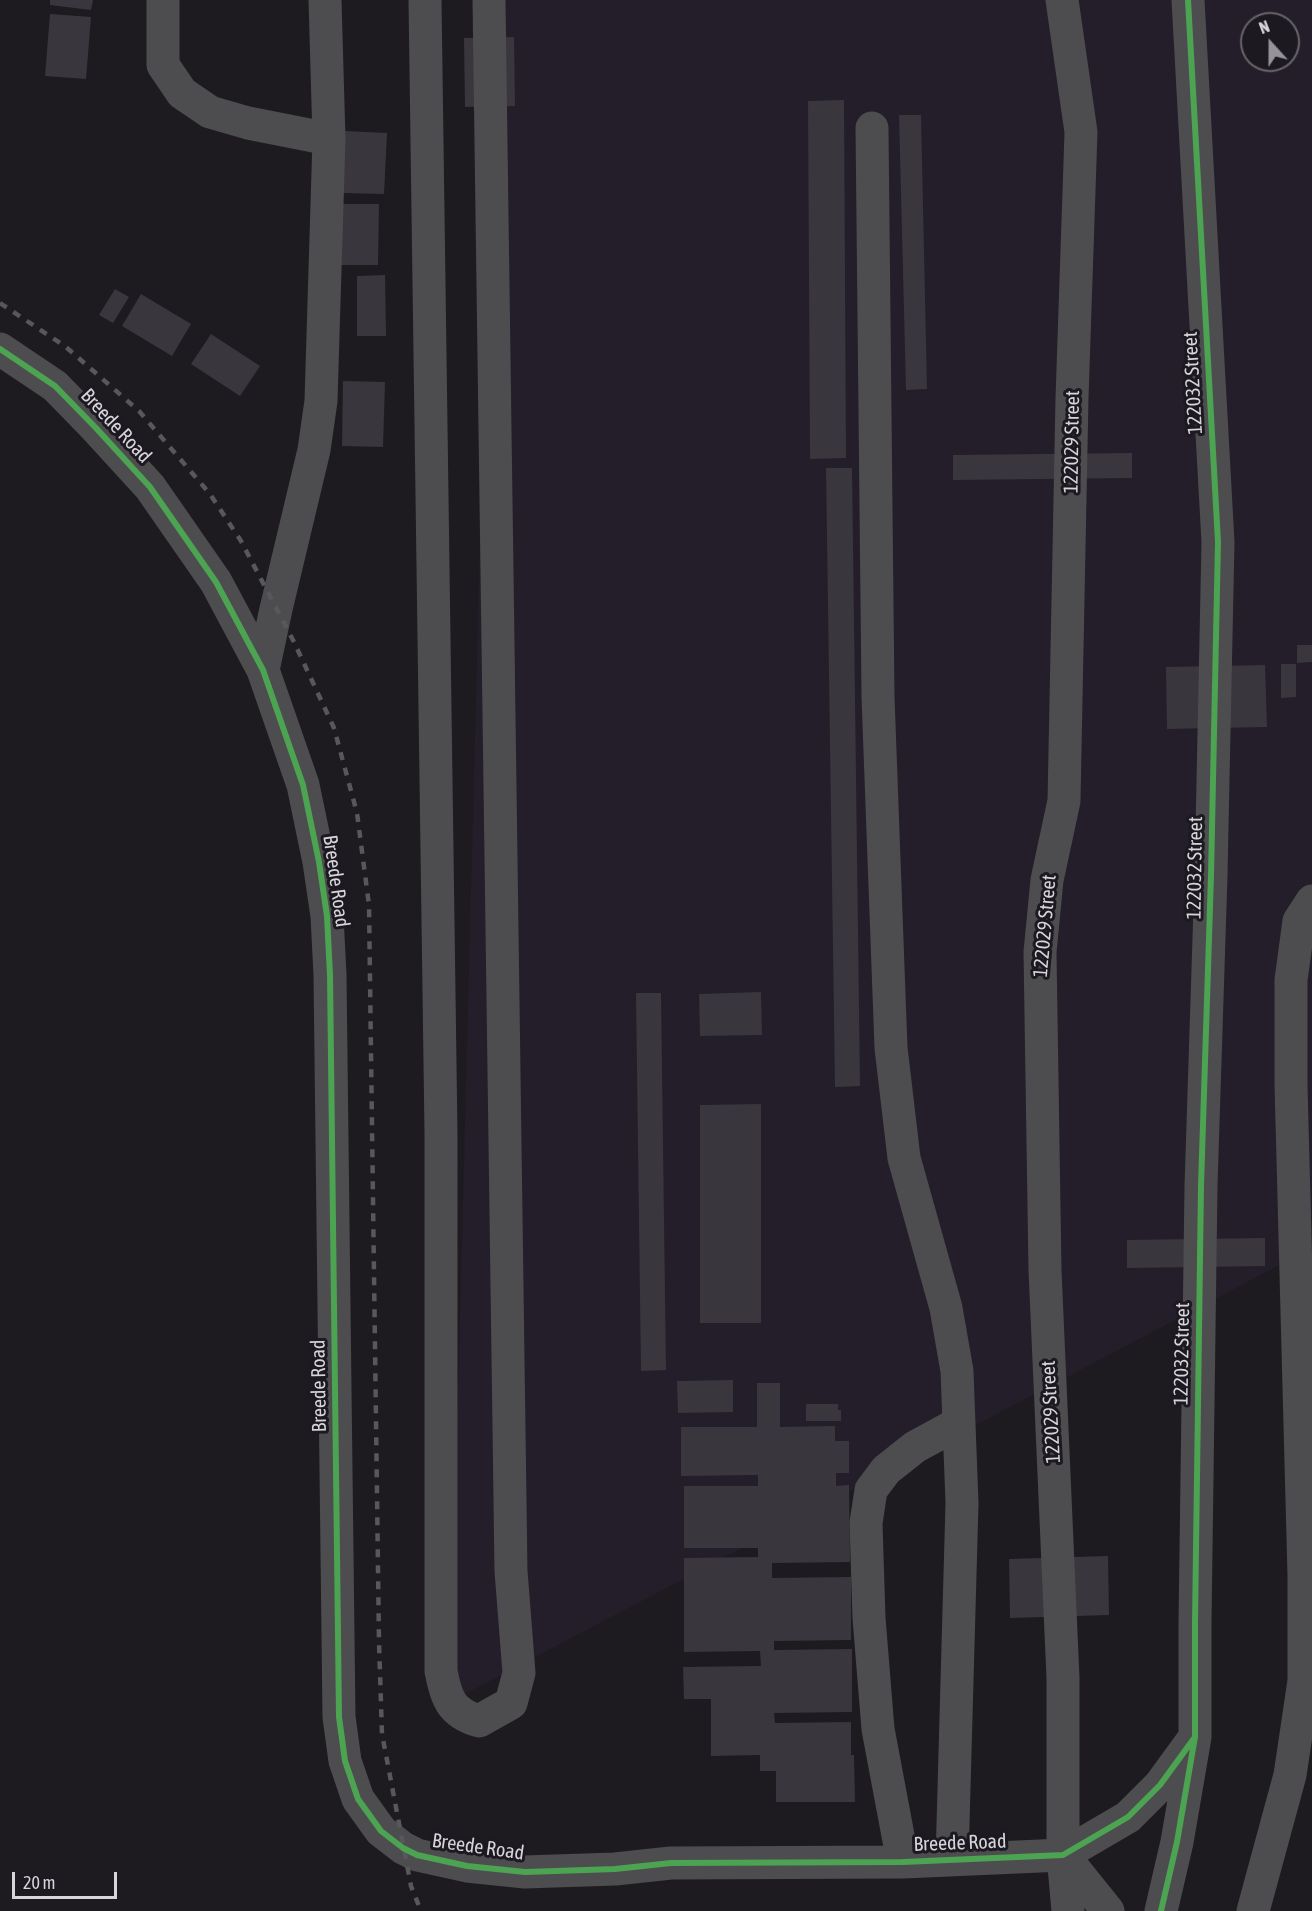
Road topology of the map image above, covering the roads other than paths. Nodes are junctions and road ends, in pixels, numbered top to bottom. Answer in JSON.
{"nodes":[{"id":1,"x":163,"y":0,"type":"edge"},
{"id":2,"x":325,"y":0,"type":"edge"},
{"id":3,"x":425,"y":0,"type":"edge"},
{"id":4,"x":489,"y":0,"type":"edge"},
{"id":5,"x":1062,"y":0,"type":"edge"},
{"id":6,"x":1188,"y":0,"type":"edge"},
{"id":7,"x":872,"y":128,"type":"dead end"},
{"id":8,"x":329,"y":139,"type":"junction"},
{"id":9,"x":0,"y":349,"type":"edge"},
{"id":10,"x":263,"y":670,"type":"junction"},
{"id":11,"x":1312,"y":901,"type":"edge"},
{"id":12,"x":959,"y":1423,"type":"junction"},
{"id":13,"x":1195,"y":1737,"type":"junction"},
{"id":14,"x":1063,"y":1855,"type":"junction"},
{"id":15,"x":952,"y":1860,"type":"junction"},
{"id":16,"x":903,"y":1862,"type":"junction"},
{"id":17,"x":1068,"y":1911,"type":"edge"},
{"id":18,"x":1108,"y":1911,"type":"edge"},
{"id":19,"x":1161,"y":1911,"type":"edge"},
{"id":20,"x":1253,"y":1911,"type":"edge"}],
"edges":[{"from":1,"to":8,"type":"street"},
{"from":2,"to":8,"type":"street"},
{"from":3,"to":4,"type":"street"},
{"from":5,"to":14,"type":"street","name":"122029 Street"},
{"from":6,"to":13,"type":"street","name":"122032 Street"},
{"from":7,"to":12,"type":"street"},
{"from":8,"to":10,"type":"street"},
{"from":9,"to":10,"type":"street","name":"Breede Road"},
{"from":10,"to":16,"type":"street","name":"Breede Road"},
{"from":11,"to":20,"type":"street"},
{"from":12,"to":15,"type":"street"},
{"from":12,"to":16,"type":"street"},
{"from":13,"to":14,"type":"street"},
{"from":13,"to":19,"type":"street","name":"122032 Street"},
{"from":14,"to":15,"type":"street","name":"Breede Road"},
{"from":14,"to":17,"type":"street","name":"122029 Street"},
{"from":14,"to":18,"type":"street"},
{"from":15,"to":16,"type":"street","name":"Breede Road"}]}
